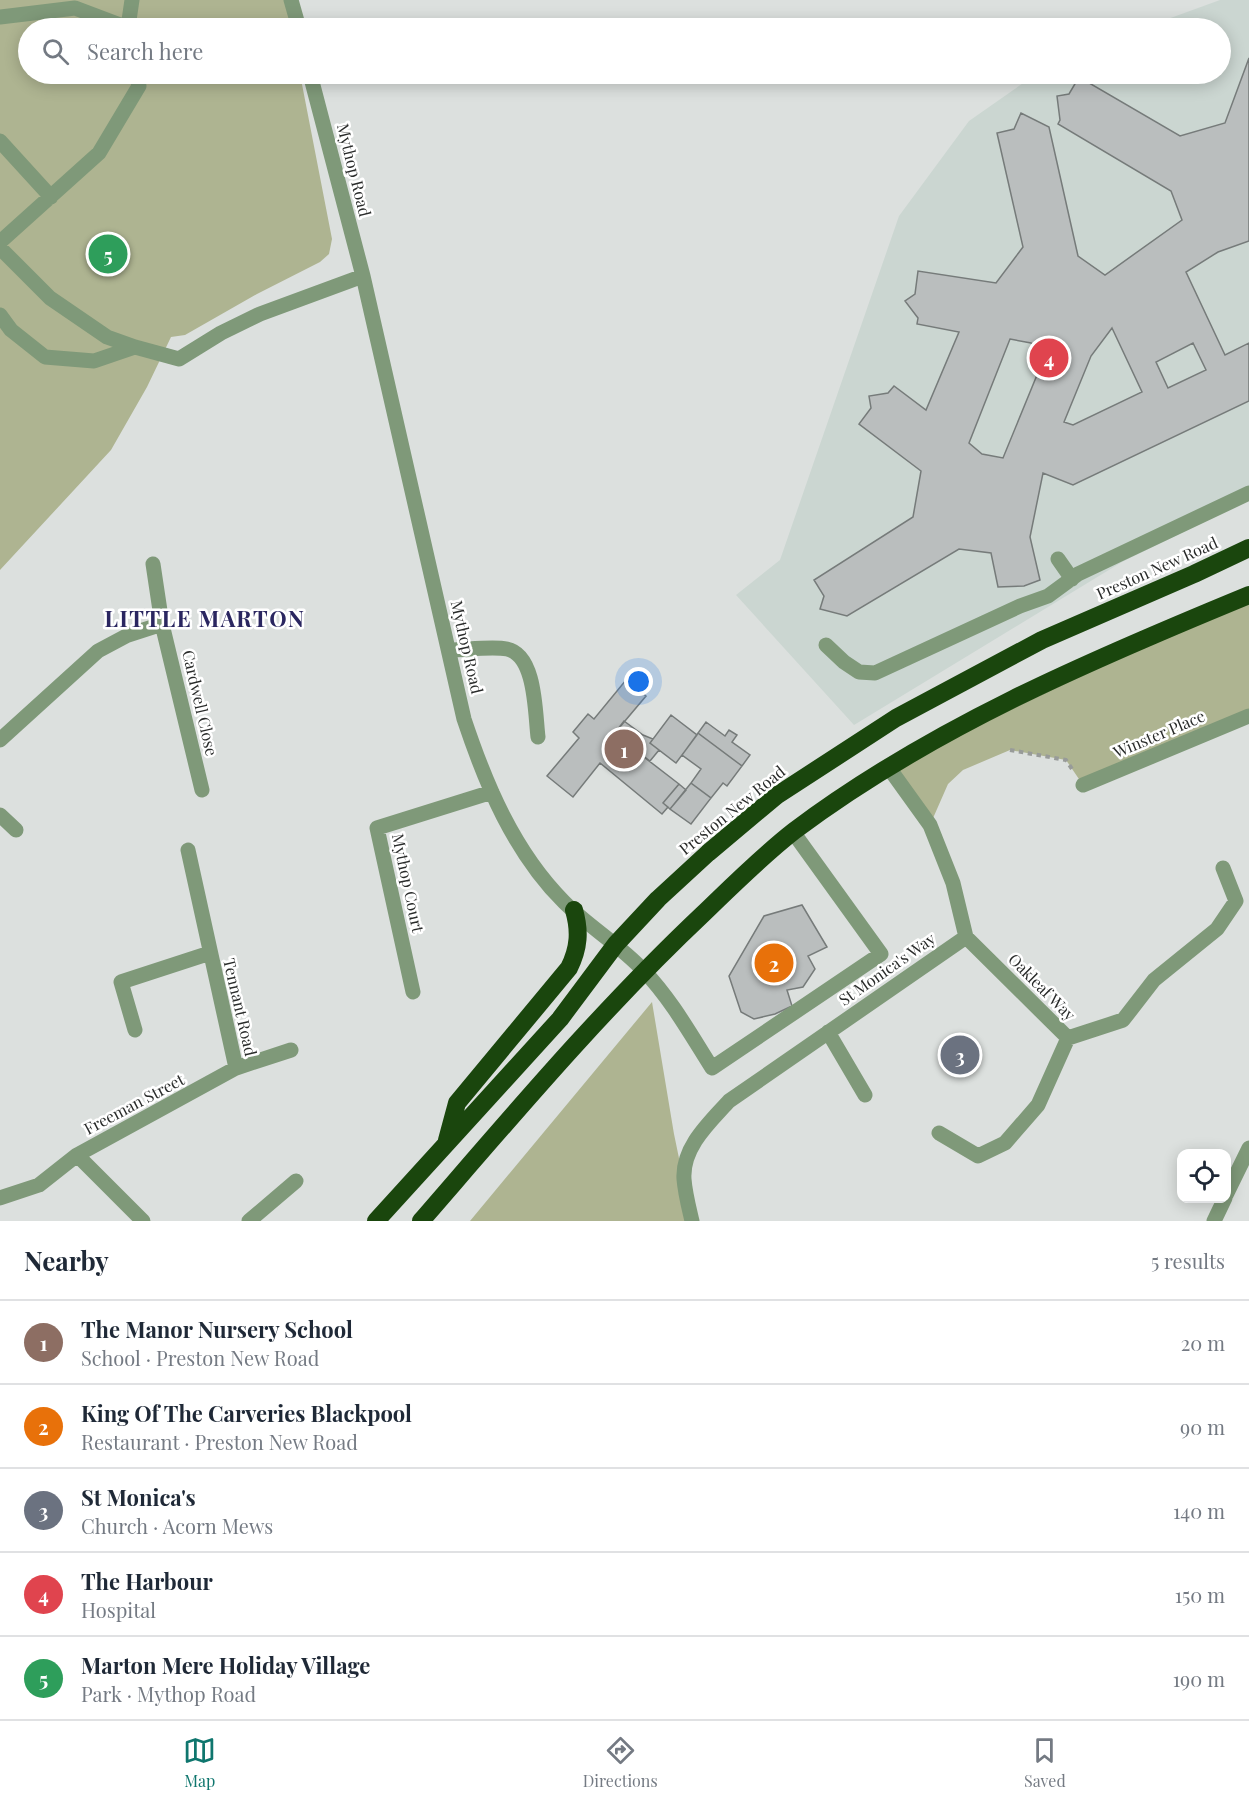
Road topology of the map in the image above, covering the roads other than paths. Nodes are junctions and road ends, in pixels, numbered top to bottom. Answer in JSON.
{"nodes":[{"id":1,"x":132,"y":0,"type":"edge"},
{"id":2,"x":291,"y":0,"type":"edge"},
{"id":3,"x":0,"y":17,"type":"edge"},
{"id":4,"x":102,"y":18,"type":"edge"},
{"id":5,"x":129,"y":18,"type":"edge"},
{"id":6,"x":296,"y":18,"type":"edge"},
{"id":7,"x":138,"y":84,"type":"edge"},
{"id":8,"x":313,"y":84,"type":"edge"},
{"id":9,"x":0,"y":141,"type":"edge"},
{"id":10,"x":51,"y":197,"type":"junction"},
{"id":11,"x":0,"y":242,"type":"edge"},
{"id":12,"x":0,"y":248,"type":"edge"},
{"id":13,"x":363,"y":276,"type":"junction"},
{"id":14,"x":0,"y":315,"type":"edge"},
{"id":15,"x":135,"y":347,"type":"junction"},
{"id":16,"x":1249,"y":493,"type":"edge"},
{"id":17,"x":1249,"y":548,"type":"edge"},
{"id":18,"x":1058,"y":559,"type":"dead end"},
{"id":19,"x":153,"y":564,"type":"dead end"},
{"id":20,"x":1072,"y":579,"type":"junction"},
{"id":21,"x":1249,"y":595,"type":"edge"},
{"id":22,"x":162,"y":624,"type":"junction"},
{"id":23,"x":826,"y":645,"type":"dead end"},
{"id":24,"x":450,"y":650,"type":"junction"},
{"id":25,"x":1249,"y":716,"type":"edge"},
{"id":26,"x":538,"y":737,"type":"dead end"},
{"id":27,"x":0,"y":740,"type":"edge"},
{"id":28,"x":889,"y":768,"type":"junction"},
{"id":29,"x":1083,"y":785,"type":"road end"},
{"id":30,"x":202,"y":790,"type":"dead end"},
{"id":31,"x":492,"y":792,"type":"junction"},
{"id":32,"x":0,"y":815,"type":"edge"},
{"id":33,"x":16,"y":830,"type":"dead end"},
{"id":34,"x":793,"y":832,"type":"junction"},
{"id":35,"x":188,"y":850,"type":"dead end"},
{"id":36,"x":1223,"y":868,"type":"dead end"},
{"id":37,"x":574,"y":910,"type":"junction"},
{"id":38,"x":966,"y":937,"type":"junction"},
{"id":39,"x":616,"y":945,"type":"junction"},
{"id":40,"x":210,"y":953,"type":"junction"},
{"id":41,"x":644,"y":971,"type":"junction"},
{"id":42,"x":413,"y":992,"type":"dead end"},
{"id":43,"x":135,"y":1030,"type":"dead end"},
{"id":44,"x":828,"y":1032,"type":"junction"},
{"id":45,"x":1068,"y":1038,"type":"junction"},
{"id":46,"x":291,"y":1050,"type":"dead end"},
{"id":47,"x":236,"y":1068,"type":"junction"},
{"id":48,"x":865,"y":1095,"type":"dead end"},
{"id":49,"x":939,"y":1133,"type":"dead end"},
{"id":50,"x":447,"y":1142,"type":"junction"},
{"id":51,"x":1249,"y":1148,"type":"edge"},
{"id":52,"x":77,"y":1155,"type":"junction"},
{"id":53,"x":296,"y":1182,"type":"dead end"},
{"id":54,"x":1231,"y":1186,"type":"edge"},
{"id":55,"x":0,"y":1198,"type":"edge"},
{"id":56,"x":1223,"y":1203,"type":"edge"},
{"id":57,"x":143,"y":1221,"type":"edge"},
{"id":58,"x":249,"y":1221,"type":"edge"},
{"id":59,"x":376,"y":1221,"type":"edge"},
{"id":60,"x":422,"y":1221,"type":"edge"},
{"id":61,"x":692,"y":1221,"type":"edge"},
{"id":62,"x":1214,"y":1221,"type":"edge"}],
"edges":[{"from":1,"to":5,"type":"street"},
{"from":2,"to":6,"type":"street"},
{"from":3,"to":4,"type":"street"},
{"from":7,"to":10,"type":"street"},
{"from":8,"to":13,"type":"street","name":"Mythop Road"},
{"from":9,"to":10,"type":"street"},
{"from":10,"to":11,"type":"street"},
{"from":12,"to":15,"type":"street"},
{"from":13,"to":15,"type":"street"},
{"from":13,"to":24,"type":"street","name":"Mythop Road"},
{"from":14,"to":15,"type":"street"},
{"from":16,"to":20,"type":"street"},
{"from":17,"to":39,"type":"highway","name":"Preston New Road"},
{"from":18,"to":20,"type":"street"},
{"from":19,"to":22,"type":"street","name":"Cardwell Close"},
{"from":20,"to":23,"type":"street"},
{"from":21,"to":28,"type":"highway"},
{"from":22,"to":27,"type":"street"},
{"from":22,"to":30,"type":"street","name":"Cardwell Close"},
{"from":24,"to":26,"type":"street"},
{"from":24,"to":31,"type":"street","name":"Mythop Road"},
{"from":25,"to":29,"type":"street","name":"Winster Place"},
{"from":28,"to":34,"type":"highway"},
{"from":28,"to":38,"type":"street"},
{"from":31,"to":37,"type":"street","name":"Mythop Road"},
{"from":31,"to":42,"type":"street","name":"Mythop Court"},
{"from":32,"to":33,"type":"street"},
{"from":34,"to":41,"type":"highway"},
{"from":34,"to":41,"type":"street","name":"Mythop Road"},
{"from":35,"to":40,"type":"street","name":"Tennant Road"},
{"from":36,"to":45,"type":"street","name":"Oakleaf Way"},
{"from":37,"to":39,"type":"street","name":"Mythop Road"},
{"from":37,"to":50,"type":"highway"},
{"from":38,"to":44,"type":"street","name":"St Monica's Way"},
{"from":38,"to":45,"type":"street","name":"Oakleaf Way"},
{"from":39,"to":41,"type":"street","name":"Mythop Road"},
{"from":39,"to":50,"type":"highway","name":"Preston New Road"},
{"from":40,"to":43,"type":"street","name":"Tennant Road"},
{"from":40,"to":47,"type":"street","name":"Tennant Road"},
{"from":41,"to":60,"type":"highway"},
{"from":44,"to":48,"type":"street"},
{"from":44,"to":61,"type":"street","name":"St Monica's Way"},
{"from":45,"to":49,"type":"street"},
{"from":46,"to":47,"type":"street","name":"Freeman Street"},
{"from":47,"to":52,"type":"street","name":"Freeman Street"},
{"from":50,"to":59,"type":"highway","name":"Preston New Road"},
{"from":51,"to":54,"type":"street"},
{"from":52,"to":55,"type":"street","name":"Freeman Street"},
{"from":52,"to":57,"type":"street"},
{"from":53,"to":58,"type":"street"},
{"from":56,"to":62,"type":"street"}]}
